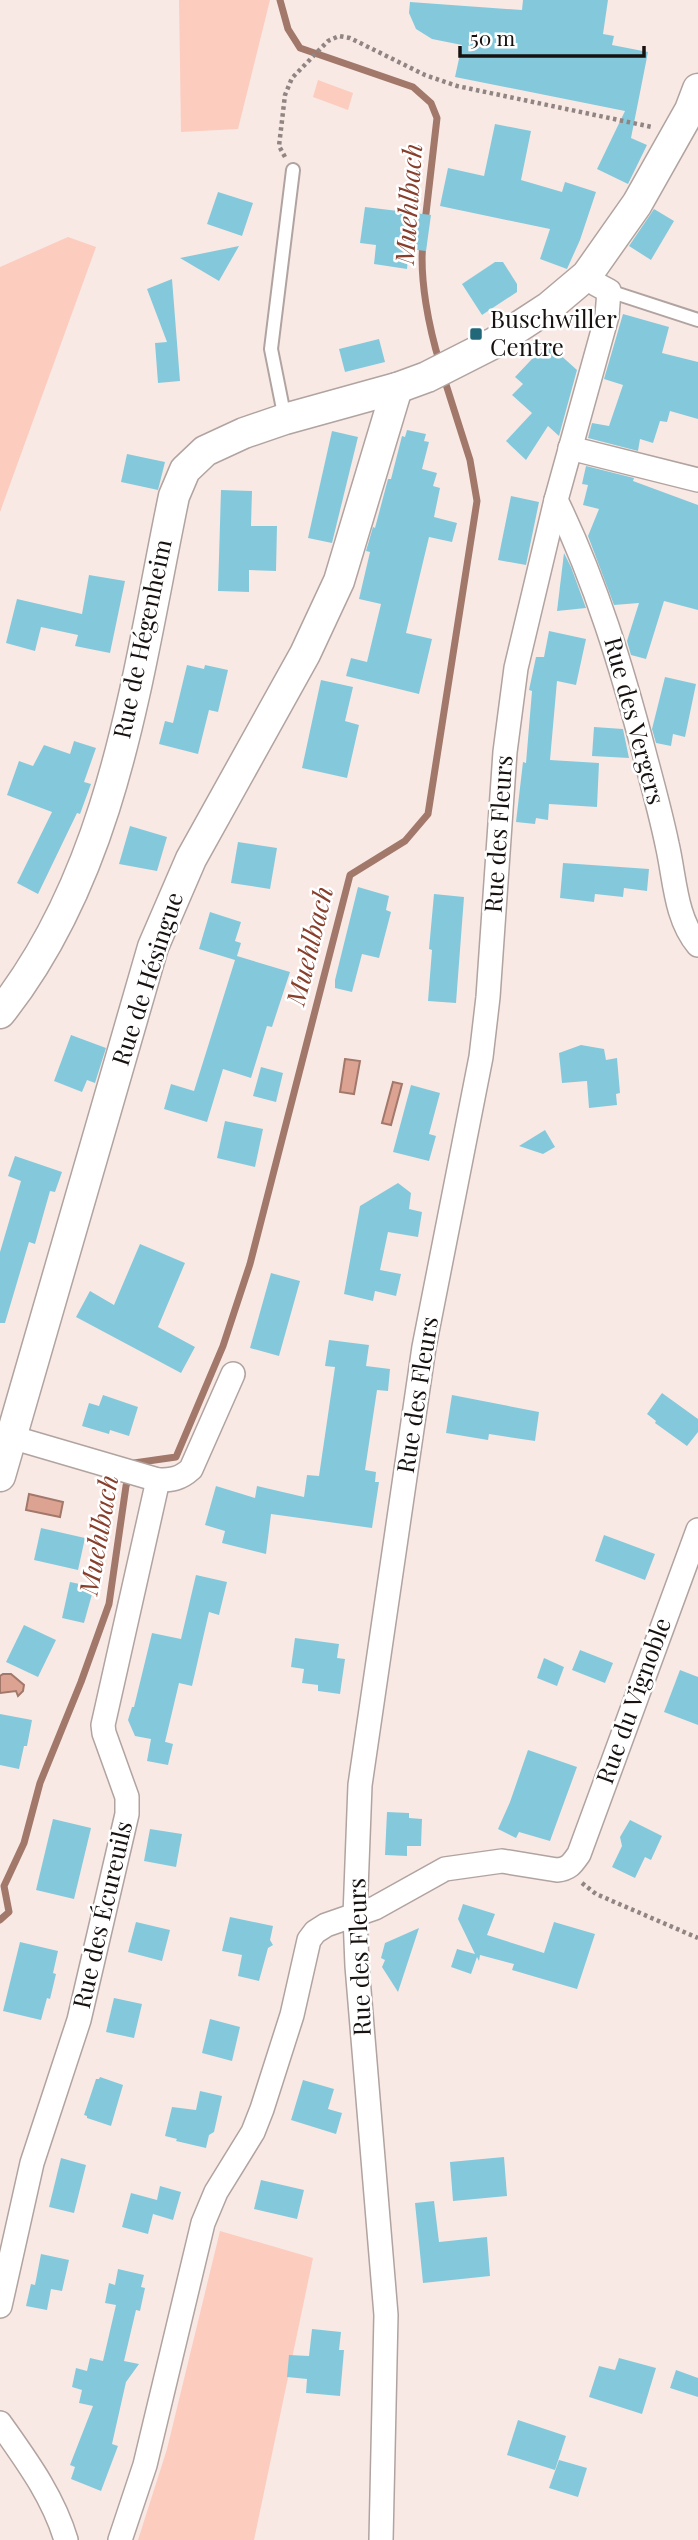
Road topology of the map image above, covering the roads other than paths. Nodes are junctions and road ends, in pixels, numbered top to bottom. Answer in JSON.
{"nodes":[{"id":1,"x":698,"y":89,"type":"edge"},
{"id":2,"x":293,"y":170,"type":"road end"},
{"id":3,"x":598,"y":283,"type":"junction"},
{"id":4,"x":698,"y":320,"type":"edge"},
{"id":5,"x":397,"y":388,"type":"junction"},
{"id":6,"x":285,"y":419,"type":"junction"},
{"id":7,"x":570,"y":449,"type":"junction"},
{"id":8,"x":698,"y":480,"type":"edge"},
{"id":9,"x":556,"y":500,"type":"junction"},
{"id":10,"x":698,"y":945,"type":"edge"},
{"id":11,"x":0,"y":1013,"type":"edge"},
{"id":12,"x":233,"y":1374,"type":"dead end"},
{"id":13,"x":11,"y":1437,"type":"junction"},
{"id":14,"x":0,"y":1476,"type":"edge"},
{"id":15,"x":152,"y":1478,"type":"junction"},
{"id":16,"x":698,"y":1530,"type":"edge"},
{"id":17,"x":355,"y":1916,"type":"junction"},
{"id":18,"x":0,"y":2306,"type":"edge"},
{"id":19,"x":0,"y":2423,"type":"edge"},
{"id":20,"x":66,"y":2540,"type":"edge"},
{"id":21,"x":120,"y":2540,"type":"edge"},
{"id":22,"x":381,"y":2540,"type":"edge"}],
"edges":[{"from":1,"to":3,"type":"street","name":"Rue de Hégenheim"},
{"from":2,"to":6,"type":"lane"},
{"from":3,"to":4,"type":"lane"},
{"from":3,"to":5,"type":"street","name":"Rue de Hégenheim"},
{"from":3,"to":7,"type":"street","name":"Rue des Fleurs"},
{"from":5,"to":6,"type":"street","name":"Rue de Hégenheim"},
{"from":5,"to":13,"type":"street","name":"Rue de Hésingue"},
{"from":6,"to":11,"type":"street","name":"Rue de Hégenheim"},
{"from":7,"to":8,"type":"street"},
{"from":7,"to":9,"type":"street","name":"Rue des Fleurs"},
{"from":9,"to":10,"type":"street","name":"Rue des Vergers"},
{"from":9,"to":17,"type":"street","name":"Rue des Fleurs"},
{"from":12,"to":15,"type":"street"},
{"from":13,"to":14,"type":"street","name":"Rue de Hésingue"},
{"from":13,"to":15,"type":"street"},
{"from":15,"to":18,"type":"street","name":"Rue des Écureuils"},
{"from":16,"to":17,"type":"street","name":"Rue du Vignoble"},
{"from":17,"to":21,"type":"street"},
{"from":17,"to":22,"type":"street","name":"Rue des Fleurs"},
{"from":19,"to":20,"type":"street"}]}
